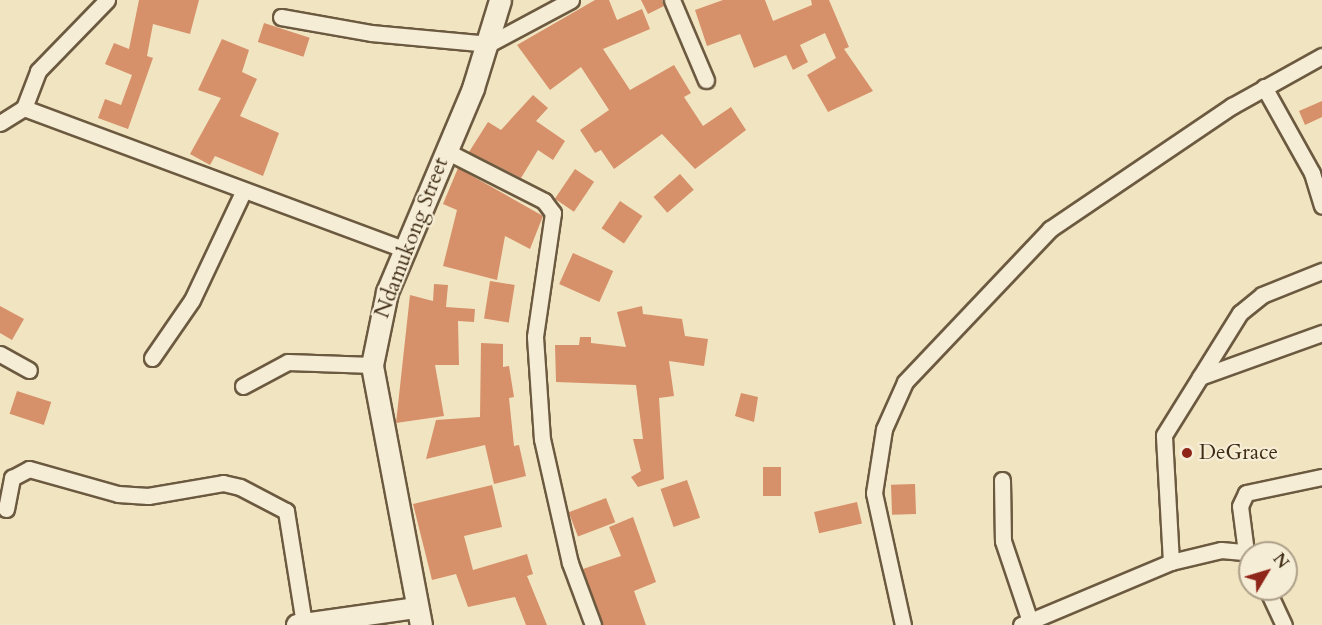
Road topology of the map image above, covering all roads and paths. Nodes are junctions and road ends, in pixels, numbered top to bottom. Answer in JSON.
{"nodes":[{"id":1,"x":107,"y":0,"type":"edge"},
{"id":2,"x":500,"y":0,"type":"edge"},
{"id":3,"x":571,"y":0,"type":"edge"},
{"id":4,"x":672,"y":0,"type":"edge"},
{"id":5,"x":281,"y":17,"type":"dead end"},
{"id":6,"x":489,"y":44,"type":"junction"},
{"id":7,"x":1322,"y":56,"type":"edge"},
{"id":8,"x":706,"y":80,"type":"dead end"},
{"id":9,"x":1264,"y":87,"type":"junction"},
{"id":10,"x":24,"y":108,"type":"junction"},
{"id":11,"x":0,"y":123,"type":"edge"},
{"id":12,"x":446,"y":151,"type":"junction"},
{"id":13,"x":243,"y":192,"type":"junction"},
{"id":14,"x":1322,"y":206,"type":"edge"},
{"id":15,"x":406,"y":250,"type":"junction"},
{"id":16,"x":1322,"y":271,"type":"edge"},
{"id":17,"x":1322,"y":333,"type":"edge"},
{"id":18,"x":0,"y":354,"type":"edge"},
{"id":19,"x":152,"y":358,"type":"dead end"},
{"id":20,"x":372,"y":365,"type":"junction"},
{"id":21,"x":29,"y":370,"type":"dead end"},
{"id":22,"x":1200,"y":377,"type":"junction"},
{"id":23,"x":243,"y":386,"type":"dead end"},
{"id":24,"x":1322,"y":477,"type":"edge"},
{"id":25,"x":1002,"y":480,"type":"dead end"},
{"id":26,"x":6,"y":510,"type":"dead end"},
{"id":27,"x":1246,"y":541,"type":"edge"},
{"id":28,"x":1238,"y":553,"type":"edge"},
{"id":29,"x":1171,"y":562,"type":"junction"},
{"id":30,"x":1273,"y":601,"type":"edge"},
{"id":31,"x":419,"y":617,"type":"edge"},
{"id":32,"x":1026,"y":623,"type":"edge"},
{"id":33,"x":300,"y":624,"type":"edge"},
{"id":34,"x":593,"y":625,"type":"edge"},
{"id":35,"x":903,"y":625,"type":"edge"},
{"id":36,"x":1284,"y":625,"type":"edge"}],
"edges":[{"from":1,"to":10,"type":"street"},
{"from":2,"to":6,"type":"main road","name":"Ndamukong Street"},
{"from":3,"to":6,"type":"street"},
{"from":4,"to":8,"type":"street"},
{"from":5,"to":6,"type":"street"},
{"from":6,"to":12,"type":"main road","name":"Ndamukong Street"},
{"from":7,"to":9,"type":"street"},
{"from":9,"to":14,"type":"street"},
{"from":9,"to":35,"type":"street"},
{"from":10,"to":11,"type":"street"},
{"from":10,"to":13,"type":"street"},
{"from":12,"to":15,"type":"main road","name":"Ndamukong Street"},
{"from":12,"to":34,"type":"street"},
{"from":13,"to":15,"type":"street"},
{"from":13,"to":19,"type":"street"},
{"from":15,"to":20,"type":"main road","name":"Ndamukong Street"},
{"from":16,"to":22,"type":"street"},
{"from":17,"to":22,"type":"street"},
{"from":18,"to":21,"type":"street"},
{"from":20,"to":23,"type":"street"},
{"from":20,"to":31,"type":"main road","name":"Ndamukong Street"},
{"from":22,"to":29,"type":"street"},
{"from":24,"to":27,"type":"street"},
{"from":25,"to":32,"type":"street"},
{"from":26,"to":33,"type":"street"},
{"from":28,"to":29,"type":"street"},
{"from":29,"to":32,"type":"street"},
{"from":30,"to":36,"type":"street"},
{"from":31,"to":33,"type":"street"}]}
